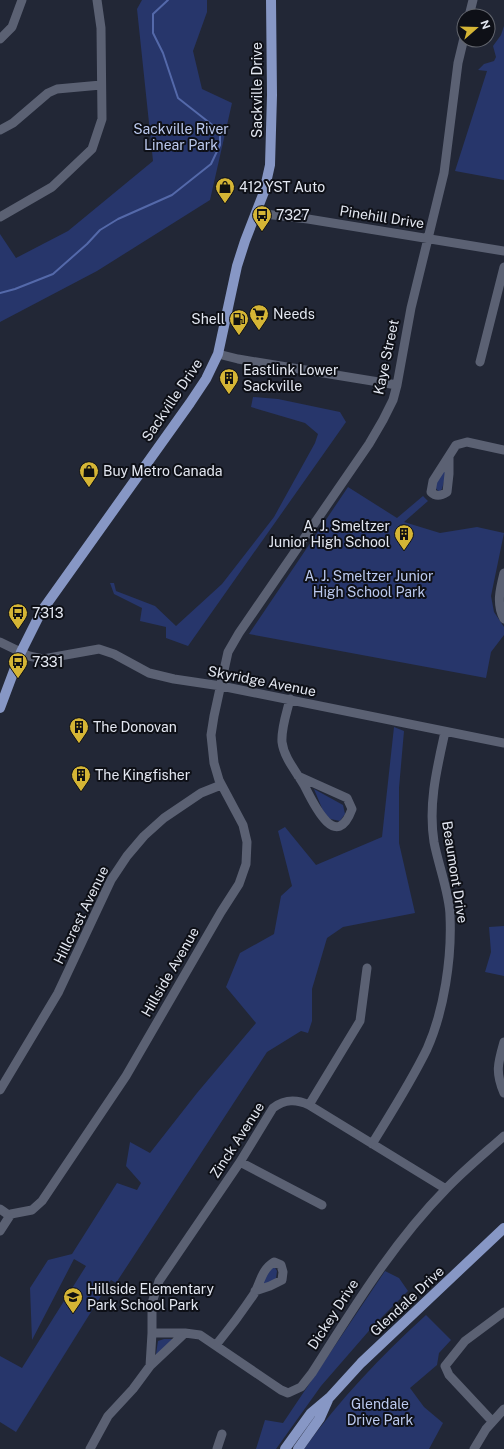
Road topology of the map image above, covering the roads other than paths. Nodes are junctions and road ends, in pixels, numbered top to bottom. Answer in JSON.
{"nodes":[{"id":1,"x":22,"y":0,"type":"edge"},
{"id":2,"x":97,"y":0,"type":"edge"},
{"id":3,"x":271,"y":0,"type":"edge"},
{"id":4,"x":0,"y":39,"type":"edge"},
{"id":5,"x":462,"y":48,"type":"edge"},
{"id":6,"x":101,"y":85,"type":"junction"},
{"id":7,"x":0,"y":130,"type":"edge"},
{"id":8,"x":256,"y":213,"type":"junction"},
{"id":9,"x":0,"y":217,"type":"edge"},
{"id":10,"x":427,"y":238,"type":"junction"},
{"id":11,"x":504,"y":251,"type":"edge"},
{"id":12,"x":504,"y":267,"type":"edge"},
{"id":13,"x":218,"y":354,"type":"junction"},
{"id":14,"x":480,"y":362,"type":"dead end"},
{"id":15,"x":397,"y":385,"type":"junction"},
{"id":16,"x":504,"y":450,"type":"edge"},
{"id":17,"x":449,"y":457,"type":"dead end"},
{"id":18,"x":504,"y":573,"type":"edge"},
{"id":19,"x":504,"y":619,"type":"edge"},
{"id":20,"x":0,"y":642,"type":"edge"},
{"id":21,"x":21,"y":652,"type":"junction"},
{"id":22,"x":221,"y":686,"type":"junction"},
{"id":23,"x":290,"y":699,"type":"junction"},
{"id":24,"x":0,"y":708,"type":"edge"},
{"id":25,"x":445,"y":732,"type":"junction"},
{"id":26,"x":504,"y":742,"type":"edge"},
{"id":27,"x":298,"y":776,"type":"junction"},
{"id":28,"x":221,"y":785,"type":"junction"},
{"id":29,"x":367,"y":968,"type":"dead end"},
{"id":30,"x":504,"y":1042,"type":"edge"},
{"id":31,"x":0,"y":1090,"type":"edge"},
{"id":32,"x":504,"y":1093,"type":"edge"},
{"id":33,"x":309,"y":1105,"type":"junction"},
{"id":34,"x":504,"y":1136,"type":"edge"},
{"id":35,"x":372,"y":1144,"type":"junction"},
{"id":36,"x":240,"y":1162,"type":"junction"},
{"id":37,"x":446,"y":1189,"type":"junction"},
{"id":38,"x":322,"y":1205,"type":"dead end"},
{"id":39,"x":0,"y":1209,"type":"edge"},
{"id":40,"x":10,"y":1216,"type":"junction"},
{"id":41,"x":504,"y":1228,"type":"edge"},
{"id":42,"x":0,"y":1231,"type":"edge"},
{"id":43,"x":256,"y":1291,"type":"dead end"},
{"id":44,"x":504,"y":1312,"type":"edge"},
{"id":45,"x":152,"y":1333,"type":"junction"},
{"id":46,"x":185,"y":1333,"type":"junction"},
{"id":47,"x":216,"y":1345,"type":"junction"},
{"id":48,"x":150,"y":1366,"type":"junction"},
{"id":49,"x":330,"y":1397,"type":"junction"},
{"id":50,"x":504,"y":1409,"type":"edge"},
{"id":51,"x":492,"y":1422,"type":"junction"},
{"id":52,"x":222,"y":1434,"type":"dead end"},
{"id":53,"x":90,"y":1449,"type":"edge"},
{"id":54,"x":217,"y":1449,"type":"edge"},
{"id":55,"x":286,"y":1449,"type":"edge"},
{"id":56,"x":298,"y":1449,"type":"edge"},
{"id":57,"x":474,"y":1449,"type":"edge"}],
"edges":[{"from":1,"to":4,"type":"street"},
{"from":2,"to":6,"type":"street"},
{"from":3,"to":8,"type":"main road","name":"Sackville Drive"},
{"from":5,"to":10,"type":"street","name":"Kaye Street"},
{"from":6,"to":7,"type":"street"},
{"from":6,"to":9,"type":"street"},
{"from":8,"to":10,"type":"street","name":"Pinehill Drive"},
{"from":8,"to":13,"type":"main road","name":"Sackville Drive"},
{"from":10,"to":11,"type":"street","name":"Pinehill Drive"},
{"from":10,"to":15,"type":"street","name":"Kaye Street"},
{"from":12,"to":14,"type":"street"},
{"from":13,"to":15,"type":"street"},
{"from":13,"to":21,"type":"main road","name":"Sackville Drive"},
{"from":15,"to":22,"type":"street","name":"Kaye Street"},
{"from":16,"to":17,"type":"street"},
{"from":18,"to":19,"type":"street"},
{"from":20,"to":21,"type":"street","name":"Skyridge Avenue"},
{"from":21,"to":22,"type":"street","name":"Skyridge Avenue"},
{"from":21,"to":24,"type":"main road","name":"Sackville Drive"},
{"from":22,"to":23,"type":"street","name":"Skyridge Avenue"},
{"from":22,"to":28,"type":"street","name":"Hillside Avenue"},
{"from":23,"to":25,"type":"street","name":"Skyridge Avenue"},
{"from":23,"to":27,"type":"street"},
{"from":25,"to":26,"type":"street","name":"Skyridge Avenue"},
{"from":25,"to":35,"type":"street","name":"Beaumont Drive"},
{"from":27,"to":27,"type":"street"},
{"from":28,"to":31,"type":"street","name":"Hillcrest Avenue"},
{"from":28,"to":40,"type":"street","name":"Hillside Avenue"},
{"from":29,"to":33,"type":"street"},
{"from":30,"to":32,"type":"street"},
{"from":33,"to":35,"type":"street","name":"Zinck Avenue"},
{"from":33,"to":36,"type":"street","name":"Zinck Avenue"},
{"from":34,"to":37,"type":"street","name":"Dickey Drive"},
{"from":35,"to":37,"type":"street","name":"Zinck Avenue"},
{"from":36,"to":38,"type":"street"},
{"from":36,"to":45,"type":"street","name":"Zinck Avenue"},
{"from":37,"to":47,"type":"street","name":"Dickey Drive"},
{"from":39,"to":40,"type":"street"},
{"from":40,"to":42,"type":"street"},
{"from":41,"to":49,"type":"main road","name":"Glendale Drive"},
{"from":43,"to":47,"type":"street"},
{"from":44,"to":51,"type":"street"},
{"from":45,"to":46,"type":"street","name":"Dickey Drive"},
{"from":45,"to":48,"type":"street","name":"Zinck Avenue"},
{"from":46,"to":47,"type":"street","name":"Dickey Drive"},
{"from":46,"to":48,"type":"street"},
{"from":48,"to":53,"type":"street"},
{"from":49,"to":55,"type":"main road","name":"Glendale Drive"},
{"from":49,"to":56,"type":"main road","name":"Glendale Drive"},
{"from":50,"to":51,"type":"street"},
{"from":51,"to":57,"type":"street"},
{"from":52,"to":54,"type":"street"}]}
